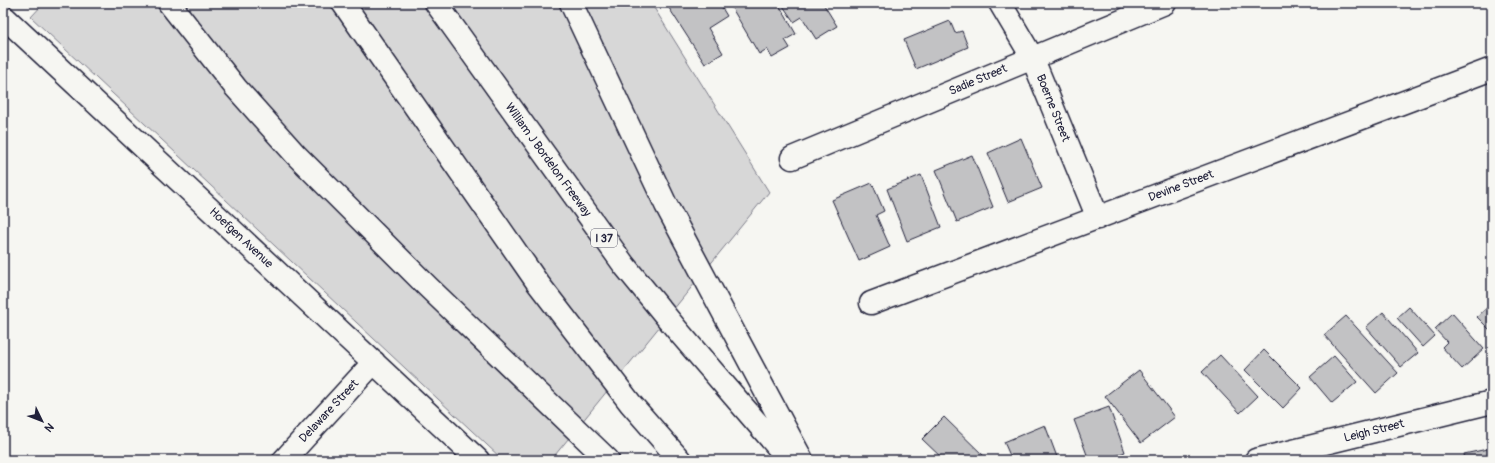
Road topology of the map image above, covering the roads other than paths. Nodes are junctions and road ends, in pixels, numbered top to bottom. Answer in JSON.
{"nodes":[{"id":1,"x":6,"y":3,"type":"edge"},
{"id":2,"x":169,"y":3,"type":"edge"},
{"id":3,"x":343,"y":3,"type":"edge"},
{"id":4,"x":436,"y":3,"type":"edge"},
{"id":5,"x":571,"y":3,"type":"edge"},
{"id":6,"x":1000,"y":3,"type":"edge"},
{"id":7,"x":1165,"y":3,"type":"edge"},
{"id":8,"x":3,"y":6,"type":"edge"},
{"id":9,"x":3,"y":16,"type":"edge"},
{"id":10,"x":1032,"y":57,"type":"junction"},
{"id":11,"x":1492,"y":69,"type":"edge"},
{"id":12,"x":792,"y":158,"type":"dead end"},
{"id":13,"x":1098,"y":218,"type":"junction"},
{"id":14,"x":871,"y":303,"type":"dead end"},
{"id":15,"x":374,"y":362,"type":"junction"},
{"id":16,"x":1492,"y":402,"type":"edge"},
{"id":17,"x":284,"y":460,"type":"edge"},
{"id":18,"x":478,"y":460,"type":"edge"},
{"id":19,"x":608,"y":460,"type":"edge"},
{"id":20,"x":680,"y":460,"type":"edge"},
{"id":21,"x":789,"y":460,"type":"edge"},
{"id":22,"x":802,"y":460,"type":"edge"},
{"id":23,"x":1256,"y":460,"type":"edge"}],
"edges":[{"from":1,"to":8,"type":"main road"},
{"from":2,"to":19,"type":"main road"},
{"from":3,"to":20,"type":"main road"},
{"from":4,"to":21,"type":"main road","name":"William J Bordelon Freeway","number":"I 37"},
{"from":5,"to":22,"type":"main road"},
{"from":6,"to":10,"type":"main road","name":"Boerne Street"},
{"from":7,"to":10,"type":"main road","name":"Sadie Street"},
{"from":9,"to":15,"type":"main road","name":"Hoefgen Avenue"},
{"from":10,"to":12,"type":"main road","name":"Sadie Street"},
{"from":10,"to":13,"type":"main road","name":"Boerne Street"},
{"from":11,"to":13,"type":"main road","name":"Devine Street"},
{"from":13,"to":14,"type":"main road","name":"Devine Street"},
{"from":15,"to":17,"type":"main road","name":"Delaware Street"},
{"from":15,"to":18,"type":"main road","name":"Hoefgen Avenue"},
{"from":16,"to":23,"type":"main road","name":"Leigh Street"}]}
